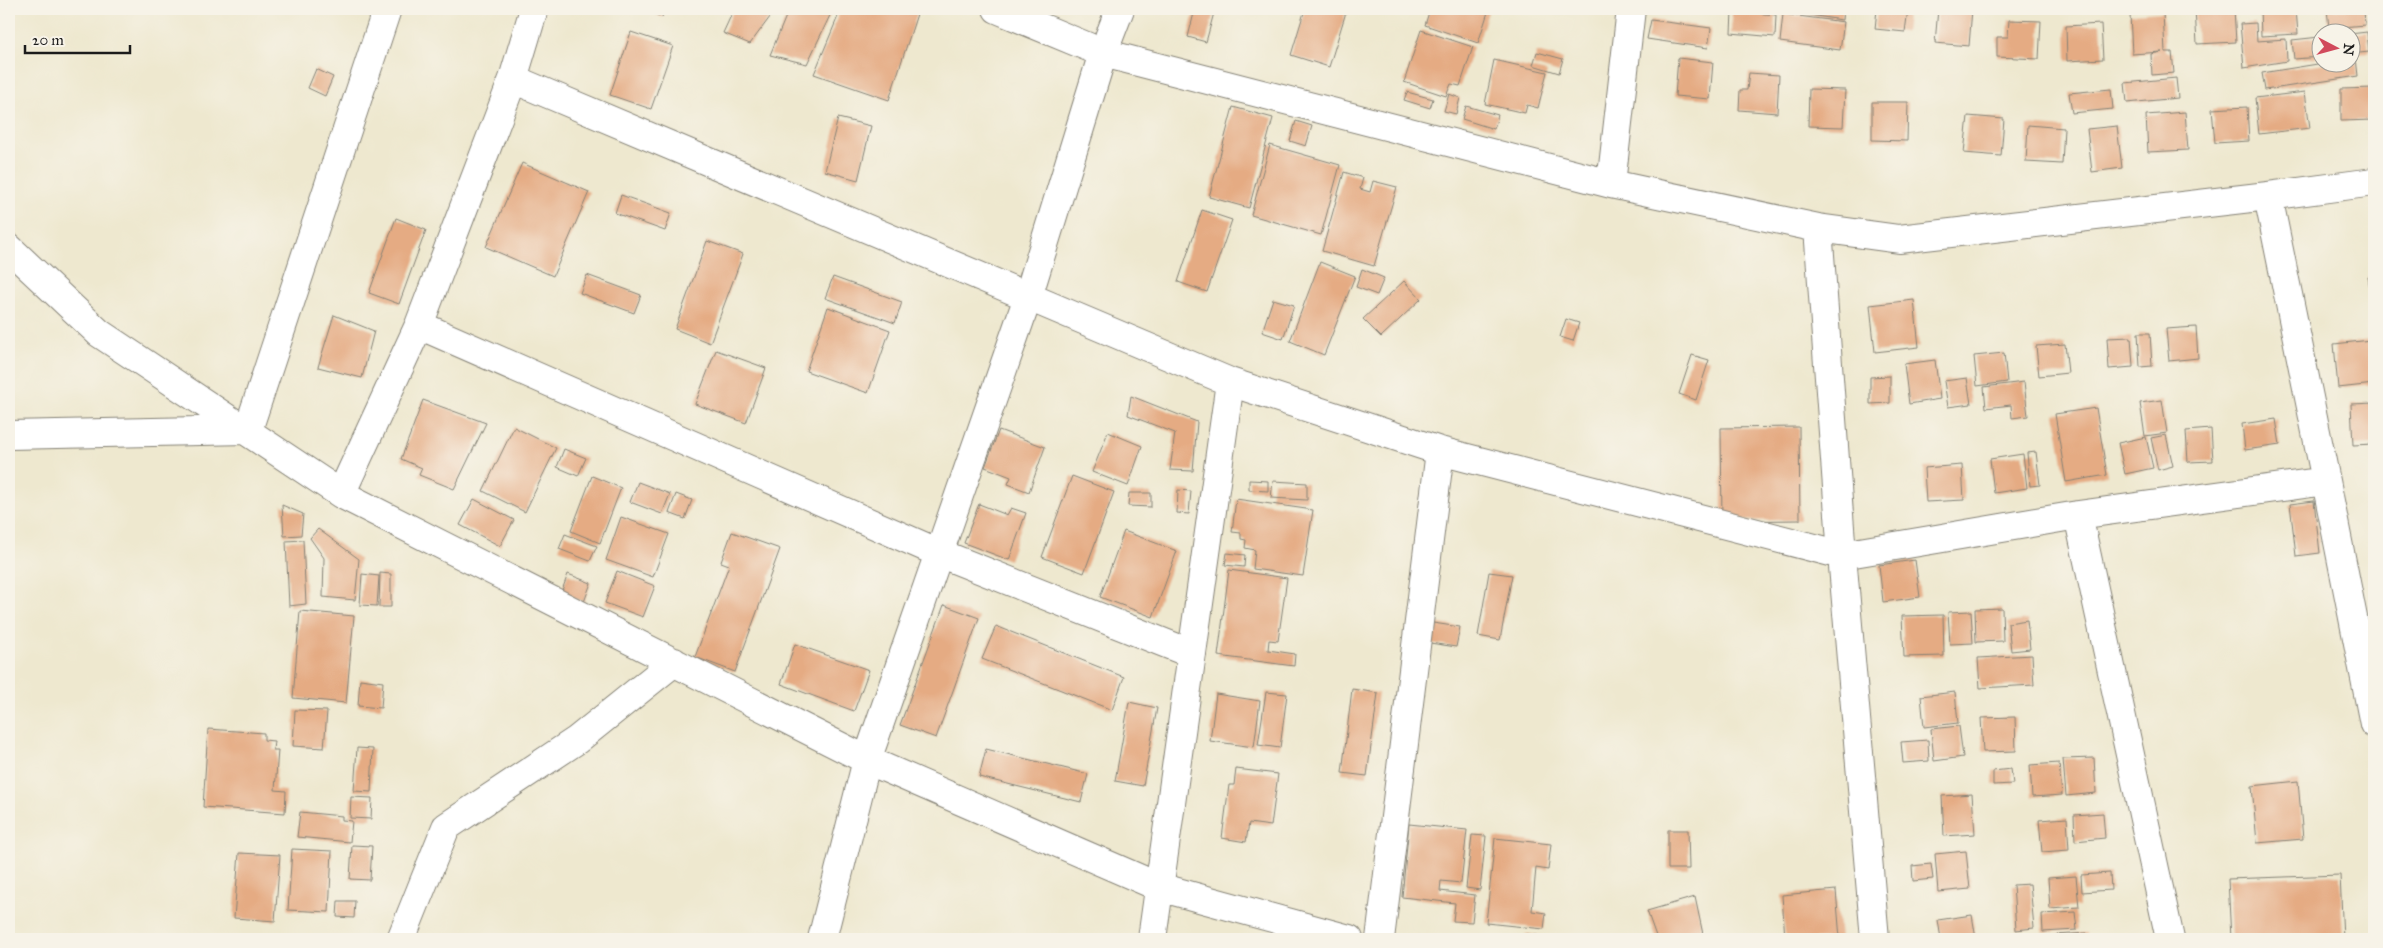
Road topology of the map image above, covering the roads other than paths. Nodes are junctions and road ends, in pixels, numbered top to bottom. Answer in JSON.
{"nodes":[{"id":1,"x":387,"y":9,"type":"edge"},
{"id":2,"x":534,"y":9,"type":"edge"},
{"id":3,"x":997,"y":9,"type":"edge"},
{"id":4,"x":1120,"y":9,"type":"edge"},
{"id":5,"x":1631,"y":9,"type":"edge"},
{"id":6,"x":1103,"y":53,"type":"junction"},
{"id":7,"x":513,"y":79,"type":"junction"},
{"id":8,"x":2374,"y":182,"type":"edge"},
{"id":9,"x":1611,"y":184,"type":"junction"},
{"id":10,"x":2268,"y":196,"type":"junction"},
{"id":11,"x":1818,"y":228,"type":"junction"},
{"id":12,"x":9,"y":248,"type":"edge"},
{"id":13,"x":1028,"y":297,"type":"junction"},
{"id":14,"x":419,"y":324,"type":"junction"},
{"id":15,"x":1230,"y":382,"type":"junction"},
{"id":16,"x":248,"y":430,"type":"junction"},
{"id":17,"x":9,"y":435,"type":"edge"},
{"id":18,"x":1440,"y":451,"type":"junction"},
{"id":19,"x":2326,"y":481,"type":"junction"},
{"id":20,"x":341,"y":494,"type":"junction"},
{"id":21,"x":2078,"y":515,"type":"junction"},
{"id":22,"x":939,"y":553,"type":"junction"},
{"id":23,"x":1842,"y":555,"type":"junction"},
{"id":24,"x":1192,"y":654,"type":"junction"},
{"id":25,"x":674,"y":662,"type":"junction"},
{"id":26,"x":2374,"y":724,"type":"edge"},
{"id":27,"x":867,"y":760,"type":"junction"},
{"id":28,"x":1159,"y":887,"type":"junction"},
{"id":29,"x":401,"y":939,"type":"edge"},
{"id":30,"x":822,"y":939,"type":"edge"},
{"id":31,"x":1152,"y":939,"type":"edge"},
{"id":32,"x":1349,"y":939,"type":"edge"},
{"id":33,"x":1380,"y":939,"type":"edge"},
{"id":34,"x":1875,"y":939,"type":"edge"},
{"id":35,"x":2170,"y":939,"type":"edge"}],
"edges":[{"from":1,"to":16,"type":"street"},
{"from":2,"to":7,"type":"street"},
{"from":3,"to":6,"type":"street"},
{"from":4,"to":6,"type":"street"},
{"from":5,"to":9,"type":"street"},
{"from":6,"to":9,"type":"street"},
{"from":6,"to":13,"type":"street"},
{"from":7,"to":13,"type":"street"},
{"from":7,"to":14,"type":"street"},
{"from":8,"to":10,"type":"street"},
{"from":9,"to":11,"type":"street"},
{"from":10,"to":11,"type":"street"},
{"from":10,"to":19,"type":"street"},
{"from":11,"to":23,"type":"street"},
{"from":12,"to":16,"type":"street"},
{"from":13,"to":15,"type":"street"},
{"from":13,"to":22,"type":"street"},
{"from":14,"to":20,"type":"street"},
{"from":14,"to":22,"type":"street"},
{"from":15,"to":18,"type":"street"},
{"from":15,"to":24,"type":"street"},
{"from":16,"to":17,"type":"street"},
{"from":16,"to":20,"type":"street"},
{"from":18,"to":23,"type":"street"},
{"from":18,"to":33,"type":"street"},
{"from":19,"to":21,"type":"street"},
{"from":19,"to":26,"type":"street"},
{"from":20,"to":25,"type":"street"},
{"from":21,"to":23,"type":"street"},
{"from":21,"to":35,"type":"street"},
{"from":22,"to":24,"type":"street"},
{"from":22,"to":27,"type":"street"},
{"from":23,"to":34,"type":"street"},
{"from":24,"to":28,"type":"street"},
{"from":25,"to":27,"type":"street"},
{"from":25,"to":29,"type":"street"},
{"from":27,"to":28,"type":"street"},
{"from":27,"to":30,"type":"street"},
{"from":28,"to":31,"type":"street"},
{"from":28,"to":32,"type":"street"}]}
